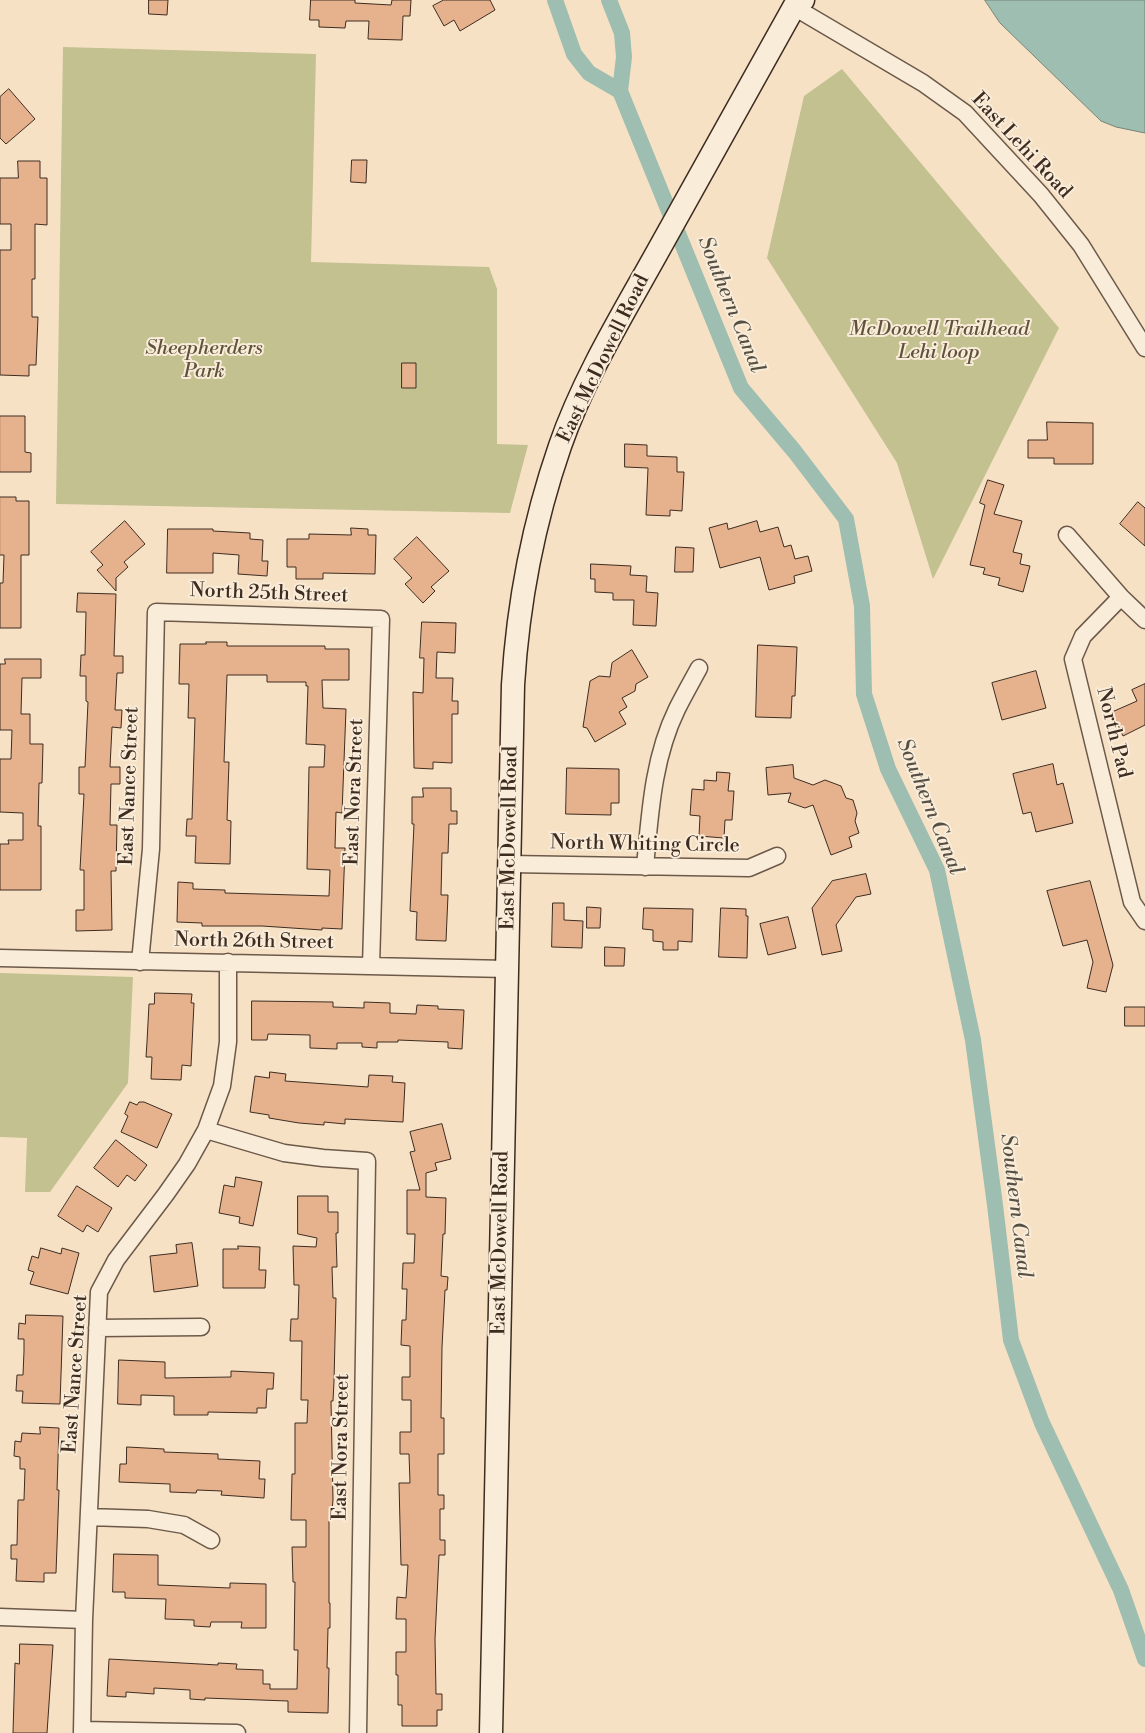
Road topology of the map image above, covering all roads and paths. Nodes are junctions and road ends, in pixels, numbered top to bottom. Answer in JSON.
{"nodes":[{"id":1,"x":797,"y":2,"type":"edge"},
{"id":2,"x":1145,"y":348,"type":"edge"},
{"id":3,"x":1067,"y":535,"type":"dead end"},
{"id":4,"x":1121,"y":597,"type":"junction"},
{"id":5,"x":156,"y":612,"type":"joint"},
{"id":6,"x":381,"y":619,"type":"joint"},
{"id":7,"x":1145,"y":620,"type":"edge"},
{"id":8,"x":699,"y":668,"type":"dead end"},
{"id":9,"x":777,"y":856,"type":"dead end"},
{"id":10,"x":510,"y":864,"type":"junction"},
{"id":11,"x":644,"y":867,"type":"junction"},
{"id":12,"x":1145,"y":921,"type":"edge"},
{"id":13,"x":0,"y":958,"type":"edge"},
{"id":14,"x":140,"y":962,"type":"junction"},
{"id":15,"x":228,"y":962,"type":"junction"},
{"id":16,"x":371,"y":966,"type":"junction"},
{"id":17,"x":507,"y":969,"type":"junction"},
{"id":18,"x":206,"y":1130,"type":"junction"},
{"id":19,"x":201,"y":1327,"type":"dead end"},
{"id":20,"x":98,"y":1328,"type":"junction"},
{"id":21,"x":89,"y":1517,"type":"junction"},
{"id":22,"x":212,"y":1540,"type":"dead end"},
{"id":23,"x":0,"y":1617,"type":"edge"},
{"id":24,"x":84,"y":1620,"type":"junction"},
{"id":25,"x":82,"y":1732,"type":"edge"},
{"id":26,"x":237,"y":1733,"type":"edge"},
{"id":27,"x":358,"y":1733,"type":"edge"},
{"id":28,"x":491,"y":1733,"type":"edge"}],
"edges":[{"from":1,"to":2,"type":"street","name":"East Lehi Road"},
{"from":1,"to":10,"type":"main road","name":"East McDowell Road"},
{"from":3,"to":4,"type":"street"},
{"from":4,"to":7,"type":"street"},
{"from":4,"to":12,"type":"street","name":"North Pad"},
{"from":5,"to":6,"type":"street","name":"North 25th Street"},
{"from":5,"to":14,"type":"street","name":"East Nance Street"},
{"from":6,"to":16,"type":"street","name":"East Nora Street"},
{"from":8,"to":11,"type":"street"},
{"from":9,"to":11,"type":"street","name":"North Whiting Circle"},
{"from":10,"to":11,"type":"street","name":"North Whiting Circle"},
{"from":10,"to":17,"type":"main road","name":"East McDowell Road"},
{"from":13,"to":14,"type":"street","name":"North 26th Street"},
{"from":14,"to":15,"type":"street","name":"North 26th Street"},
{"from":15,"to":16,"type":"street","name":"North 26th Street"},
{"from":15,"to":18,"type":"street","name":"East Nance Street"},
{"from":16,"to":17,"type":"street","name":"North 26th Street"},
{"from":17,"to":28,"type":"main road","name":"East McDowell Road"},
{"from":18,"to":20,"type":"street","name":"East Nance Street"},
{"from":18,"to":27,"type":"street","name":"East Nora Street"},
{"from":19,"to":20,"type":"street"},
{"from":20,"to":21,"type":"street","name":"East Nance Street"},
{"from":21,"to":22,"type":"street"},
{"from":21,"to":24,"type":"street","name":"East Nance Street"},
{"from":23,"to":24,"type":"street"},
{"from":24,"to":25,"type":"street","name":"East Nance Street"},
{"from":25,"to":26,"type":"street"}]}
